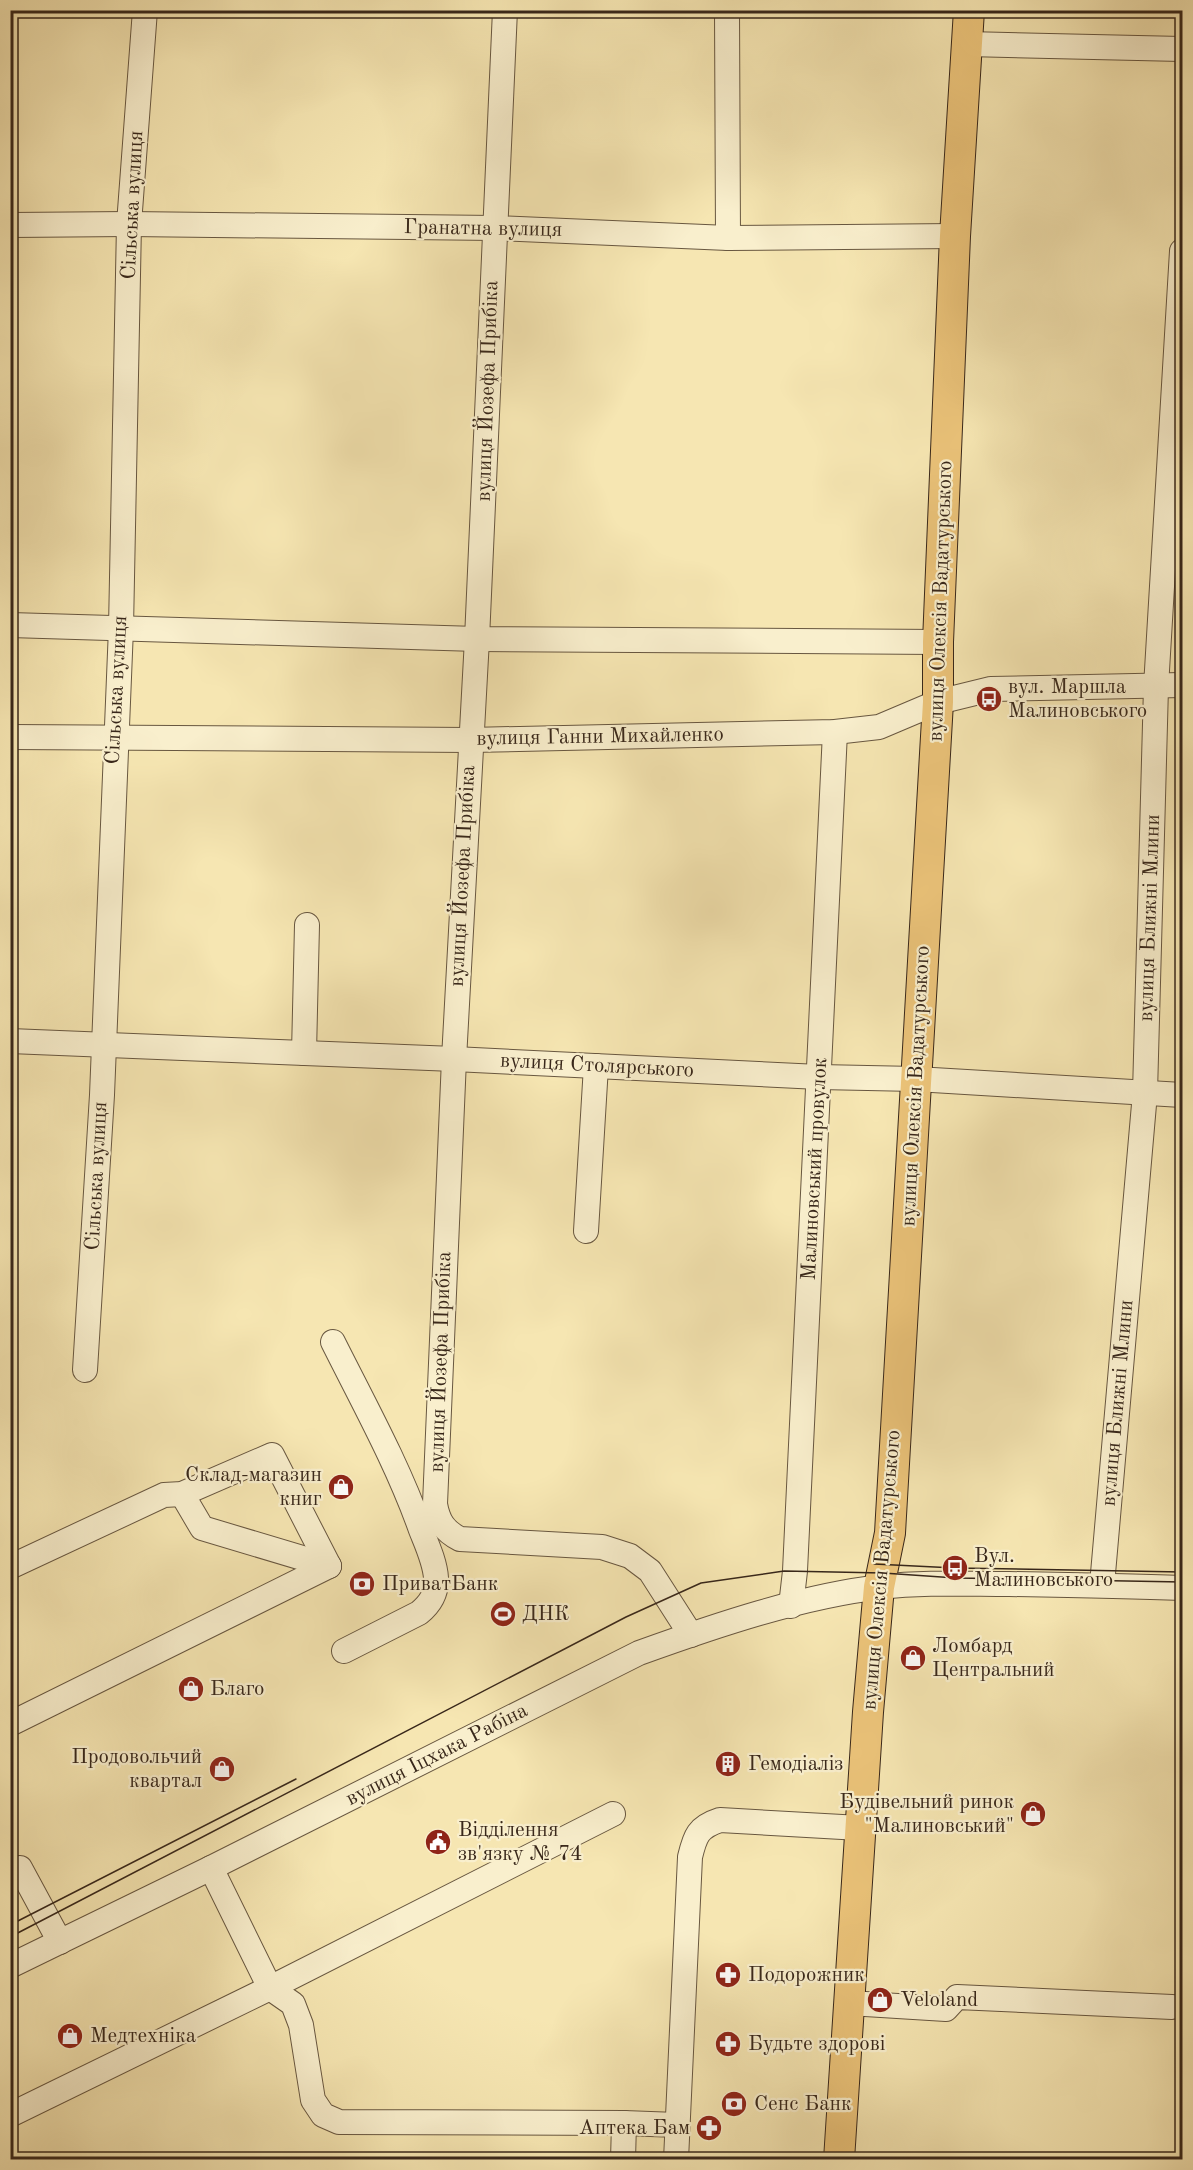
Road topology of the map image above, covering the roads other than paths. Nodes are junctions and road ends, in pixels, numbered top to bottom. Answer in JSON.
{"nodes":[{"id":1,"x":146,"y":10,"type":"edge"},
{"id":2,"x":505,"y":10,"type":"edge"},
{"id":3,"x":727,"y":10,"type":"edge"},
{"id":4,"x":969,"y":10,"type":"edge"},
{"id":5,"x":967,"y":44,"type":"junction"},
{"id":6,"x":1182,"y":49,"type":"edge"},
{"id":7,"x":129,"y":224,"type":"junction"},
{"id":8,"x":10,"y":225,"type":"edge"},
{"id":9,"x":495,"y":228,"type":"junction"},
{"id":10,"x":955,"y":236,"type":"junction"},
{"id":11,"x":728,"y":238,"type":"junction"},
{"id":12,"x":1182,"y":251,"type":"edge"},
{"id":13,"x":10,"y":625,"type":"edge"},
{"id":14,"x":121,"y":627,"type":"junction"},
{"id":15,"x":477,"y":639,"type":"junction"},
{"id":16,"x":938,"y":642,"type":"junction"},
{"id":17,"x":1182,"y":686,"type":"edge"},
{"id":18,"x":1156,"y":687,"type":"junction"},
{"id":19,"x":938,"y":702,"type":"junction"},
{"id":20,"x":835,"y":732,"type":"junction"},
{"id":21,"x":10,"y":737,"type":"edge"},
{"id":22,"x":115,"y":737,"type":"junction"},
{"id":23,"x":470,"y":740,"type":"junction"},
{"id":24,"x":307,"y":925,"type":"dead end"},
{"id":25,"x":10,"y":1041,"type":"edge"},
{"id":26,"x":103,"y":1046,"type":"junction"},
{"id":27,"x":304,"y":1053,"type":"junction"},
{"id":28,"x":454,"y":1059,"type":"junction"},
{"id":29,"x":596,"y":1066,"type":"junction"},
{"id":30,"x":819,"y":1077,"type":"junction"},
{"id":31,"x":916,"y":1079,"type":"junction"},
{"id":32,"x":1145,"y":1093,"type":"junction"},
{"id":33,"x":1182,"y":1095,"type":"edge"},
{"id":34,"x":586,"y":1232,"type":"dead end"},
{"id":35,"x":333,"y":1342,"type":"dead end"},
{"id":36,"x":85,"y":1370,"type":"dead end"},
{"id":37,"x":182,"y":1494,"type":"junction"},
{"id":38,"x":437,"y":1528,"type":"junction"},
{"id":39,"x":329,"y":1566,"type":"junction"},
{"id":40,"x":10,"y":1567,"type":"edge"},
{"id":41,"x":1102,"y":1585,"type":"junction"},
{"id":42,"x":879,"y":1587,"type":"junction"},
{"id":43,"x":1182,"y":1588,"type":"edge"},
{"id":44,"x":791,"y":1606,"type":"junction"},
{"id":45,"x":691,"y":1635,"type":"junction"},
{"id":46,"x":344,"y":1651,"type":"dead end"},
{"id":47,"x":10,"y":1724,"type":"edge"},
{"id":48,"x":613,"y":1814,"type":"dead end"},
{"id":49,"x":860,"y":1828,"type":"junction"},
{"id":50,"x":212,"y":1869,"type":"junction"},
{"id":51,"x":10,"y":1873,"type":"edge"},
{"id":52,"x":60,"y":1942,"type":"junction"},
{"id":53,"x":10,"y":1966,"type":"edge"},
{"id":54,"x":270,"y":1988,"type":"junction"},
{"id":55,"x":849,"y":2003,"type":"junction"},
{"id":56,"x":1172,"y":2007,"type":"dead end"},
{"id":57,"x":10,"y":2115,"type":"edge"},
{"id":58,"x":624,"y":2123,"type":"junction"},
{"id":59,"x":678,"y":2125,"type":"junction"},
{"id":60,"x":623,"y":2160,"type":"edge"},
{"id":61,"x":676,"y":2160,"type":"edge"},
{"id":62,"x":839,"y":2160,"type":"edge"}],
"edges":[{"from":1,"to":7,"type":"street","name":"Сільська вулиця"},
{"from":2,"to":9,"type":"street","name":"вулиця Йозефа Прибіка"},
{"from":3,"to":11,"type":"street"},
{"from":4,"to":5,"type":"main road","name":"вулиця Олексія Вадатурського"},
{"from":5,"to":6,"type":"street"},
{"from":5,"to":10,"type":"main road","name":"вулиця Олексія Вадатурського"},
{"from":7,"to":8,"type":"street","name":"Гранатна вулиця"},
{"from":7,"to":9,"type":"street","name":"Гранатна вулиця"},
{"from":7,"to":14,"type":"street","name":"Сільська вулиця"},
{"from":9,"to":11,"type":"street","name":"Гранатна вулиця"},
{"from":9,"to":15,"type":"street","name":"вулиця Йозефа Прибіка"},
{"from":10,"to":11,"type":"street","name":"Гранатна вулиця"},
{"from":10,"to":16,"type":"main road","name":"вулиця Олексія Вадатурського"},
{"from":12,"to":18,"type":"street","name":"вулиця Ближні Млини"},
{"from":13,"to":14,"type":"street"},
{"from":14,"to":15,"type":"street"},
{"from":14,"to":22,"type":"street","name":"Сільська вулиця"},
{"from":15,"to":16,"type":"street"},
{"from":15,"to":23,"type":"street","name":"вулиця Йозефа Прибіка"},
{"from":16,"to":19,"type":"main road","name":"вулиця Олексія Вадатурського"},
{"from":17,"to":18,"type":"street","name":"вулиця Ганни Михайленко"},
{"from":18,"to":19,"type":"street","name":"вулиця Ганни Михайленко"},
{"from":18,"to":32,"type":"street","name":"вулиця Ближні Млини"},
{"from":19,"to":20,"type":"street","name":"вулиця Ганни Михайленко"},
{"from":19,"to":31,"type":"main road","name":"вулиця Олексія Вадатурського"},
{"from":20,"to":23,"type":"street","name":"вулиця Ганни Михайленко"},
{"from":20,"to":30,"type":"street","name":"Малиновський провулок"},
{"from":21,"to":22,"type":"street","name":"вулиця Ганни Михайленко"},
{"from":22,"to":23,"type":"street","name":"вулиця Ганни Михайленко"},
{"from":22,"to":26,"type":"street","name":"Сільська вулиця"},
{"from":23,"to":28,"type":"street","name":"вулиця Йозефа Прибіка"},
{"from":24,"to":27,"type":"street"},
{"from":25,"to":26,"type":"street","name":"вулиця Столярського"},
{"from":26,"to":27,"type":"street","name":"вулиця Столярського"},
{"from":26,"to":36,"type":"street","name":"Сільська вулиця"},
{"from":27,"to":28,"type":"street","name":"вулиця Столярського"},
{"from":28,"to":29,"type":"street","name":"вулиця Столярського"},
{"from":28,"to":38,"type":"street","name":"вулиця Йозефа Прибіка"},
{"from":29,"to":30,"type":"street","name":"вулиця Столярського"},
{"from":29,"to":34,"type":"street"},
{"from":30,"to":31,"type":"street","name":"вулиця Столярського"},
{"from":30,"to":44,"type":"street","name":"Малиновський провулок"},
{"from":31,"to":32,"type":"street","name":"вулиця Столярського"},
{"from":31,"to":42,"type":"main road","name":"вулиця Олексія Вадатурського"},
{"from":32,"to":33,"type":"street","name":"вулиця Столярського"},
{"from":32,"to":41,"type":"street","name":"вулиця Ближні Млини"},
{"from":35,"to":38,"type":"street"},
{"from":37,"to":39,"type":"street"},
{"from":37,"to":39,"type":"street"},
{"from":37,"to":40,"type":"street"},
{"from":38,"to":45,"type":"street"},
{"from":38,"to":46,"type":"street"},
{"from":39,"to":47,"type":"street"},
{"from":41,"to":42,"type":"street","name":"вулиця Іцхака Рабіна"},
{"from":41,"to":43,"type":"street","name":"вулиця Іцхака Рабіна"},
{"from":42,"to":44,"type":"street","name":"вулиця Іцхака Рабіна"},
{"from":42,"to":49,"type":"main road","name":"вулиця Олексія Вадатурського"},
{"from":44,"to":45,"type":"street","name":"вулиця Іцхака Рабіна"},
{"from":45,"to":50,"type":"street","name":"вулиця Іцхака Рабіна"},
{"from":48,"to":54,"type":"street"},
{"from":49,"to":55,"type":"main road","name":"вулиця Олексія Вадатурського"},
{"from":49,"to":59,"type":"street"},
{"from":50,"to":52,"type":"street","name":"вулиця Іцхака Рабіна"},
{"from":50,"to":54,"type":"street"},
{"from":51,"to":52,"type":"street"},
{"from":52,"to":53,"type":"street","name":"вулиця Іцхака Рабіна"},
{"from":54,"to":57,"type":"street"},
{"from":54,"to":58,"type":"street"},
{"from":55,"to":56,"type":"street"},
{"from":55,"to":62,"type":"main road","name":"вулиця Олексія Вадатурського"},
{"from":58,"to":59,"type":"street"},
{"from":58,"to":60,"type":"street"},
{"from":59,"to":61,"type":"street"}]}
